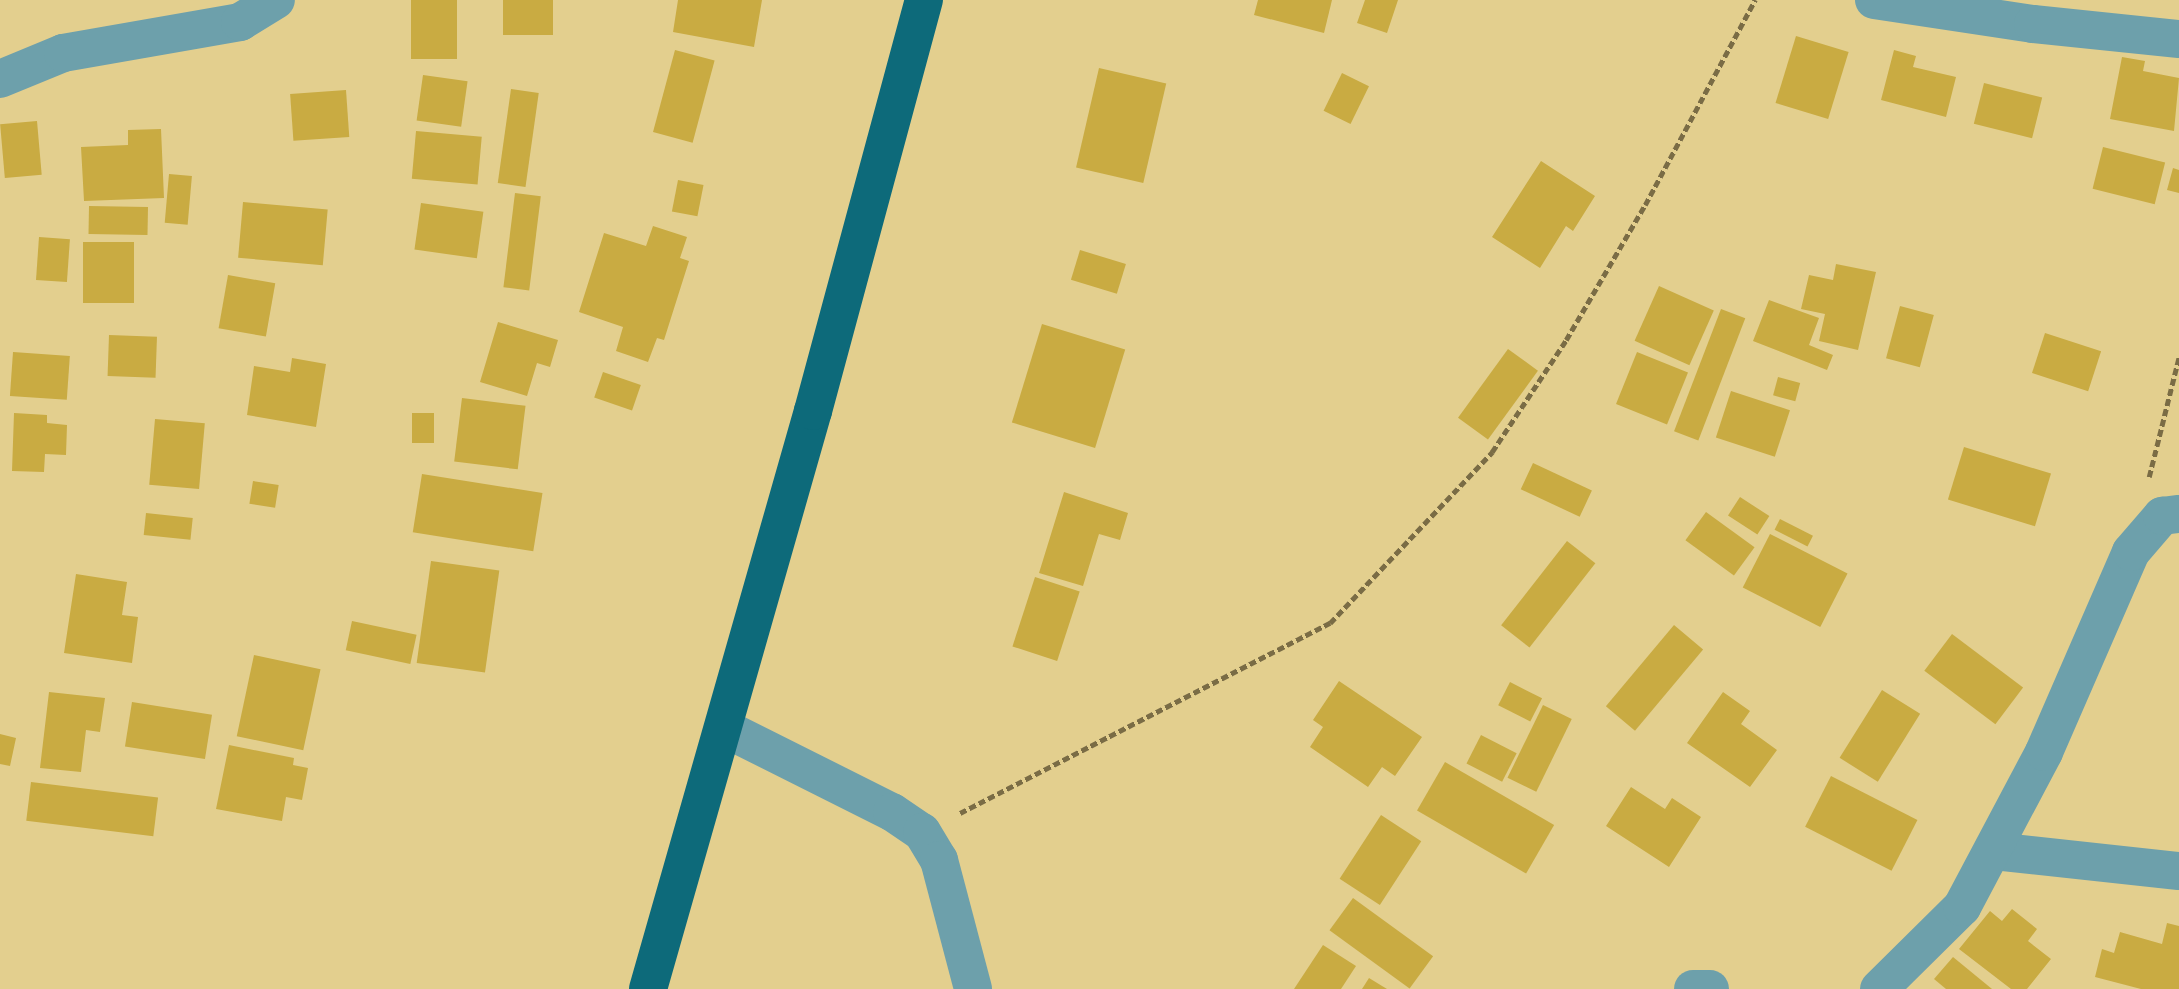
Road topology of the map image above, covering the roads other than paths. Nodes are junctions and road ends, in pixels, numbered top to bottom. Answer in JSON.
{"nodes":[{"id":1,"x":276,"y":0,"type":"edge"},
{"id":2,"x":923,"y":0,"type":"edge"},
{"id":3,"x":1874,"y":0,"type":"edge"},
{"id":4,"x":2179,"y":39,"type":"edge"},
{"id":5,"x":0,"y":79,"type":"edge"},
{"id":6,"x":2179,"y":514,"type":"edge"},
{"id":7,"x":724,"y":728,"type":"junction"},
{"id":8,"x":1994,"y":851,"type":"junction"},
{"id":9,"x":2179,"y":871,"type":"edge"},
{"id":10,"x":963,"y":984,"type":"edge"},
{"id":11,"x":648,"y":989,"type":"edge"},
{"id":12,"x":1693,"y":989,"type":"edge"},
{"id":13,"x":1710,"y":989,"type":"edge"},
{"id":14,"x":1879,"y":989,"type":"edge"}],
"edges":[{"from":1,"to":5,"type":"street"},
{"from":2,"to":7,"type":"highway"},
{"from":3,"to":4,"type":"street"},
{"from":6,"to":8,"type":"street"},
{"from":7,"to":10,"type":"street"},
{"from":7,"to":11,"type":"highway"},
{"from":8,"to":9,"type":"street"},
{"from":8,"to":14,"type":"street"},
{"from":12,"to":13,"type":"street"}]}
